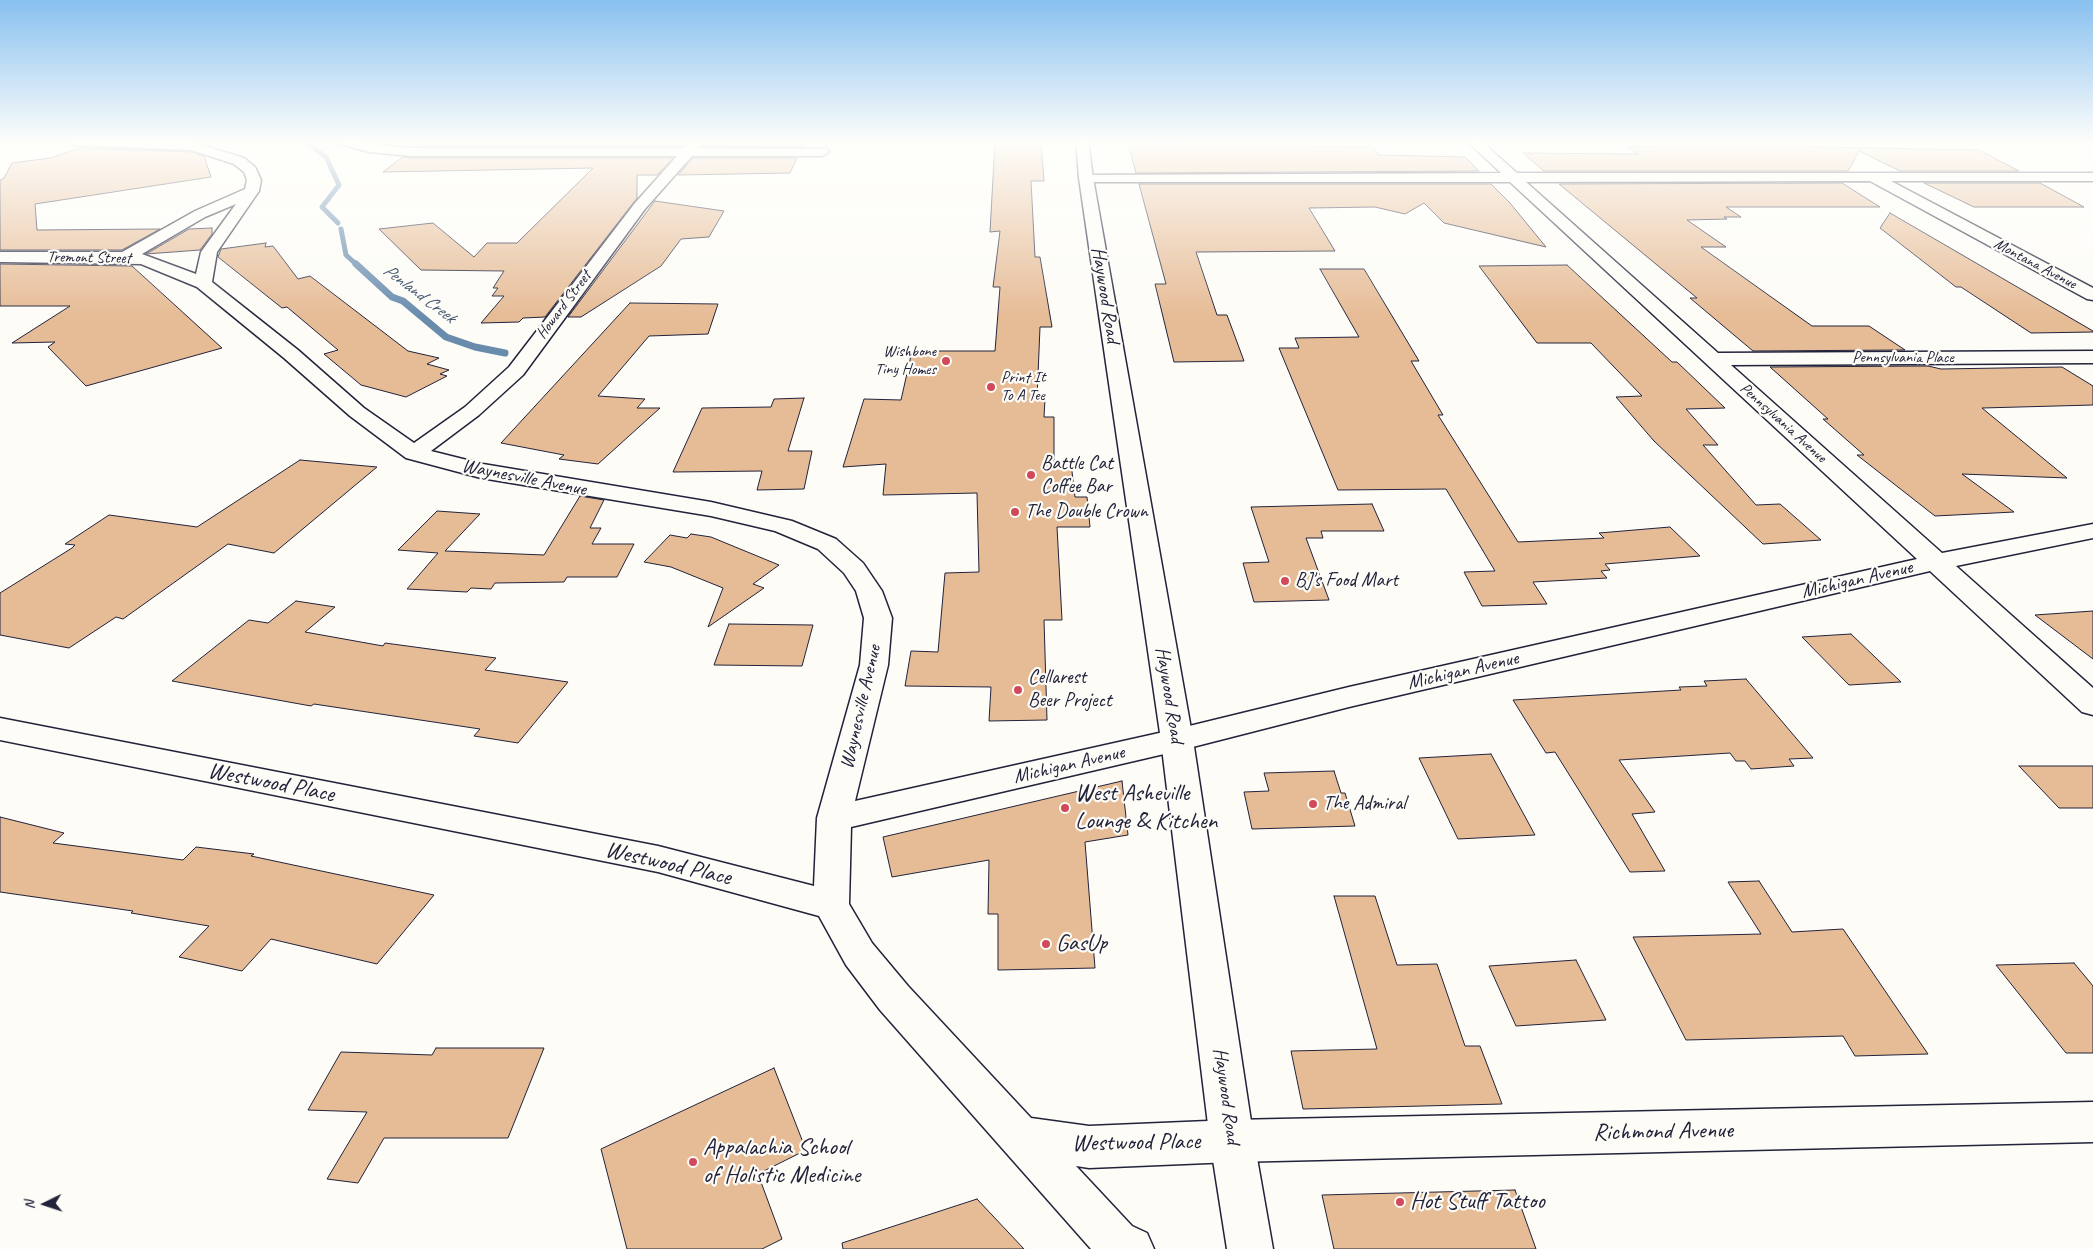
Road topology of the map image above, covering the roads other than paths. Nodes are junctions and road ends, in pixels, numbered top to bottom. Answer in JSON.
{"nodes":[{"id":1,"x":233,"y":199,"type":"edge"},
{"id":2,"x":246,"y":199,"type":"edge"},
{"id":3,"x":646,"y":199,"type":"edge"},
{"id":4,"x":1089,"y":199,"type":"edge"},
{"id":5,"x":1537,"y":199,"type":"edge"},
{"id":6,"x":1914,"y":199,"type":"edge"},
{"id":7,"x":0,"y":257,"type":"edge"},
{"id":8,"x":125,"y":257,"type":"junction"},
{"id":9,"x":203,"y":283,"type":"junction"},
{"id":10,"x":2093,"y":295,"type":"edge"},
{"id":11,"x":2093,"y":358,"type":"edge"},
{"id":12,"x":1713,"y":359,"type":"junction"},
{"id":13,"x":414,"y":453,"type":"junction"},
{"id":14,"x":2093,"y":531,"type":"edge"},
{"id":15,"x":1936,"y":562,"type":"junction"},
{"id":16,"x":2093,"y":705,"type":"edge"},
{"id":17,"x":0,"y":729,"type":"edge"},
{"id":18,"x":1177,"y":740,"type":"junction"},
{"id":19,"x":834,"y":818,"type":"junction"},
{"id":20,"x":831,"y":905,"type":"junction"},
{"id":21,"x":2093,"y":1122,"type":"edge"},
{"id":22,"x":1021,"y":1138,"type":"junction"},
{"id":23,"x":1232,"y":1141,"type":"junction"},
{"id":24,"x":1131,"y":1249,"type":"edge"},
{"id":25,"x":1250,"y":1249,"type":"edge"}],
"edges":[{"from":1,"to":8,"type":"street"},
{"from":2,"to":9,"type":"street"},
{"from":3,"to":13,"type":"street","name":"Howard Street"},
{"from":4,"to":18,"type":"street","name":"Haywood Road"},
{"from":5,"to":12,"type":"street","name":"Pennsylvania Avenue"},
{"from":6,"to":10,"type":"street","name":"Montana Avenue"},
{"from":7,"to":8,"type":"street","name":"Tremont Street"},
{"from":8,"to":9,"type":"street","name":"Tremont Street"},
{"from":9,"to":13,"type":"street","name":"Waynesville Avenue"},
{"from":11,"to":12,"type":"street","name":"Pennsylvania Place"},
{"from":12,"to":15,"type":"street","name":"Pennsylvania Avenue"},
{"from":13,"to":19,"type":"street","name":"Waynesville Avenue"},
{"from":14,"to":15,"type":"street","name":"Michigan Avenue"},
{"from":15,"to":16,"type":"street","name":"Pennsylvania Avenue"},
{"from":15,"to":18,"type":"street","name":"Michigan Avenue"},
{"from":17,"to":20,"type":"street","name":"Westwood Place"},
{"from":18,"to":19,"type":"street","name":"Michigan Avenue"},
{"from":18,"to":23,"type":"street","name":"Haywood Road"},
{"from":19,"to":20,"type":"street","name":"Waynesville Avenue"},
{"from":20,"to":22,"type":"street"},
{"from":21,"to":23,"type":"street","name":"Richmond Avenue"},
{"from":22,"to":23,"type":"street","name":"Westwood Place"},
{"from":22,"to":24,"type":"street"},
{"from":23,"to":25,"type":"street","name":"Haywood Road"}]}
